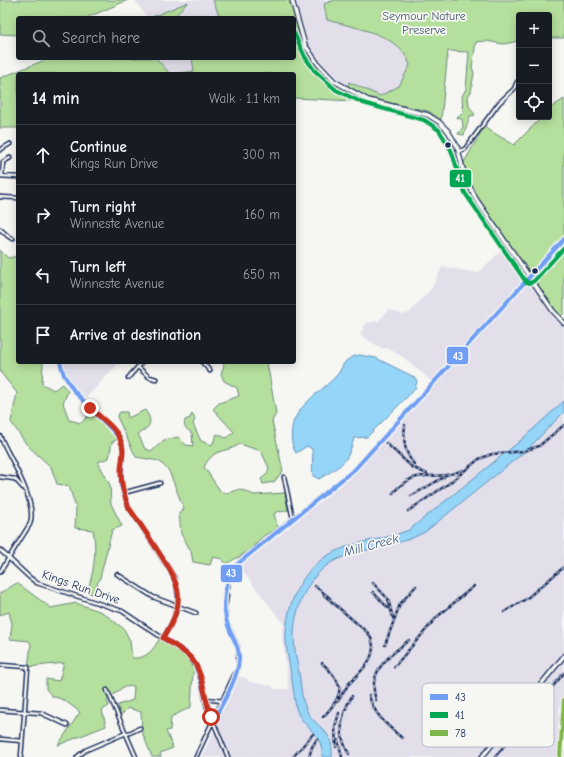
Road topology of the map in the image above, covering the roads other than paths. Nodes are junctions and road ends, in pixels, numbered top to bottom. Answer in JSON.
{"nodes":[{"id":1,"x":292,"y":0,"type":"edge"},
{"id":2,"x":516,"y":84,"type":"edge"},
{"id":3,"x":10,"y":144,"type":"dead end"},
{"id":4,"x":0,"y":150,"type":"edge"},
{"id":5,"x":459,"y":151,"type":"junction"},
{"id":6,"x":10,"y":158,"type":"dead end"},
{"id":7,"x":0,"y":159,"type":"edge"},
{"id":8,"x":3,"y":162,"type":"junction"},
{"id":9,"x":1,"y":176,"type":"edge"},
{"id":10,"x":16,"y":177,"type":"edge"},
{"id":11,"x":0,"y":198,"type":"edge"},
{"id":12,"x":16,"y":198,"type":"edge"},
{"id":13,"x":0,"y":229,"type":"edge"},
{"id":14,"x":13,"y":239,"type":"dead end"},
{"id":15,"x":564,"y":239,"type":"edge"},
{"id":16,"x":530,"y":277,"type":"junction"},
{"id":17,"x":564,"y":323,"type":"edge"},
{"id":18,"x":61,"y":364,"type":"edge"},
{"id":19,"x":140,"y":364,"type":"edge"},
{"id":20,"x":204,"y":364,"type":"edge"},
{"id":21,"x":138,"y":367,"type":"junction"},
{"id":22,"x":210,"y":371,"type":"dead end"},
{"id":23,"x":128,"y":378,"type":"dead end"},
{"id":24,"x":156,"y":379,"type":"dead end"},
{"id":25,"x":0,"y":436,"type":"edge"},
{"id":26,"x":0,"y":477,"type":"edge"},
{"id":27,"x":284,"y":477,"type":"dead end"},
{"id":28,"x":160,"y":483,"type":"dead end"},
{"id":29,"x":24,"y":488,"type":"junction"},
{"id":30,"x":123,"y":493,"type":"junction"},
{"id":31,"x":294,"y":519,"type":"junction"},
{"id":32,"x":0,"y":550,"type":"edge"},
{"id":33,"x":9,"y":558,"type":"junction"},
{"id":34,"x":0,"y":572,"type":"edge"},
{"id":35,"x":117,"y":574,"type":"dead end"},
{"id":36,"x":178,"y":607,"type":"junction"},
{"id":37,"x":196,"y":613,"type":"dead end"},
{"id":38,"x":163,"y":638,"type":"junction"},
{"id":39,"x":564,"y":656,"type":"edge"},
{"id":40,"x":0,"y":665,"type":"edge"},
{"id":41,"x":542,"y":683,"type":"edge"},
{"id":42,"x":107,"y":690,"type":"dead end"},
{"id":43,"x":205,"y":699,"type":"junction"},
{"id":44,"x":564,"y":700,"type":"edge"},
{"id":45,"x":222,"y":701,"type":"junction"},
{"id":46,"x":0,"y":710,"type":"edge"},
{"id":47,"x":24,"y":712,"type":"junction"},
{"id":48,"x":213,"y":722,"type":"junction"},
{"id":49,"x":67,"y":725,"type":"dead end"},
{"id":50,"x":140,"y":728,"type":"dead end"},
{"id":51,"x":126,"y":733,"type":"junction"},
{"id":52,"x":0,"y":739,"type":"edge"},
{"id":53,"x":22,"y":741,"type":"junction"},
{"id":54,"x":490,"y":747,"type":"edge"},
{"id":55,"x":21,"y":757,"type":"edge"},
{"id":56,"x":77,"y":757,"type":"edge"},
{"id":57,"x":136,"y":757,"type":"edge"},
{"id":58,"x":196,"y":757,"type":"edge"},
{"id":59,"x":228,"y":757,"type":"edge"},
{"id":60,"x":482,"y":757,"type":"edge"},
{"id":61,"x":560,"y":757,"type":"edge"}],
"edges":[{"from":1,"to":5,"type":"main road"},
{"from":2,"to":5,"type":"street"},
{"from":3,"to":4,"type":"street"},
{"from":5,"to":16,"type":"main road"},
{"from":6,"to":8,"type":"street"},
{"from":7,"to":8,"type":"street"},
{"from":8,"to":9,"type":"street"},
{"from":9,"to":10,"type":"street"},
{"from":11,"to":12,"type":"street"},
{"from":13,"to":14,"type":"street"},
{"from":15,"to":16,"type":"street"},
{"from":16,"to":17,"type":"main road"},
{"from":16,"to":31,"type":"street"},
{"from":18,"to":30,"type":"street"},
{"from":19,"to":21,"type":"street"},
{"from":20,"to":22,"type":"street"},
{"from":21,"to":23,"type":"street"},
{"from":21,"to":24,"type":"street"},
{"from":25,"to":29,"type":"street"},
{"from":26,"to":29,"type":"street"},
{"from":27,"to":31,"type":"street"},
{"from":28,"to":30,"type":"street"},
{"from":29,"to":33,"type":"street"},
{"from":30,"to":36,"type":"street"},
{"from":31,"to":45,"type":"street"},
{"from":32,"to":33,"type":"street","name":"Kings Run Drive"},
{"from":33,"to":34,"type":"street"},
{"from":33,"to":38,"type":"street","name":"Kings Run Drive"},
{"from":35,"to":36,"type":"street"},
{"from":36,"to":37,"type":"street"},
{"from":36,"to":38,"type":"street"},
{"from":38,"to":43,"type":"street","name":"Kings Run Drive"},
{"from":39,"to":41,"type":"main road"},
{"from":40,"to":47,"type":"street"},
{"from":42,"to":51,"type":"street"},
{"from":43,"to":45,"type":"street"},
{"from":43,"to":48,"type":"street","name":"Kings Run Drive"},
{"from":44,"to":61,"type":"main road"},
{"from":45,"to":48,"type":"street"},
{"from":46,"to":47,"type":"street"},
{"from":47,"to":49,"type":"street"},
{"from":47,"to":53,"type":"street"},
{"from":48,"to":58,"type":"street"},
{"from":48,"to":59,"type":"street","name":"Kings Run Drive"},
{"from":50,"to":51,"type":"street"},
{"from":51,"to":56,"type":"street"},
{"from":51,"to":57,"type":"street"},
{"from":52,"to":53,"type":"street"},
{"from":53,"to":55,"type":"street"},
{"from":54,"to":60,"type":"main road"}]}
